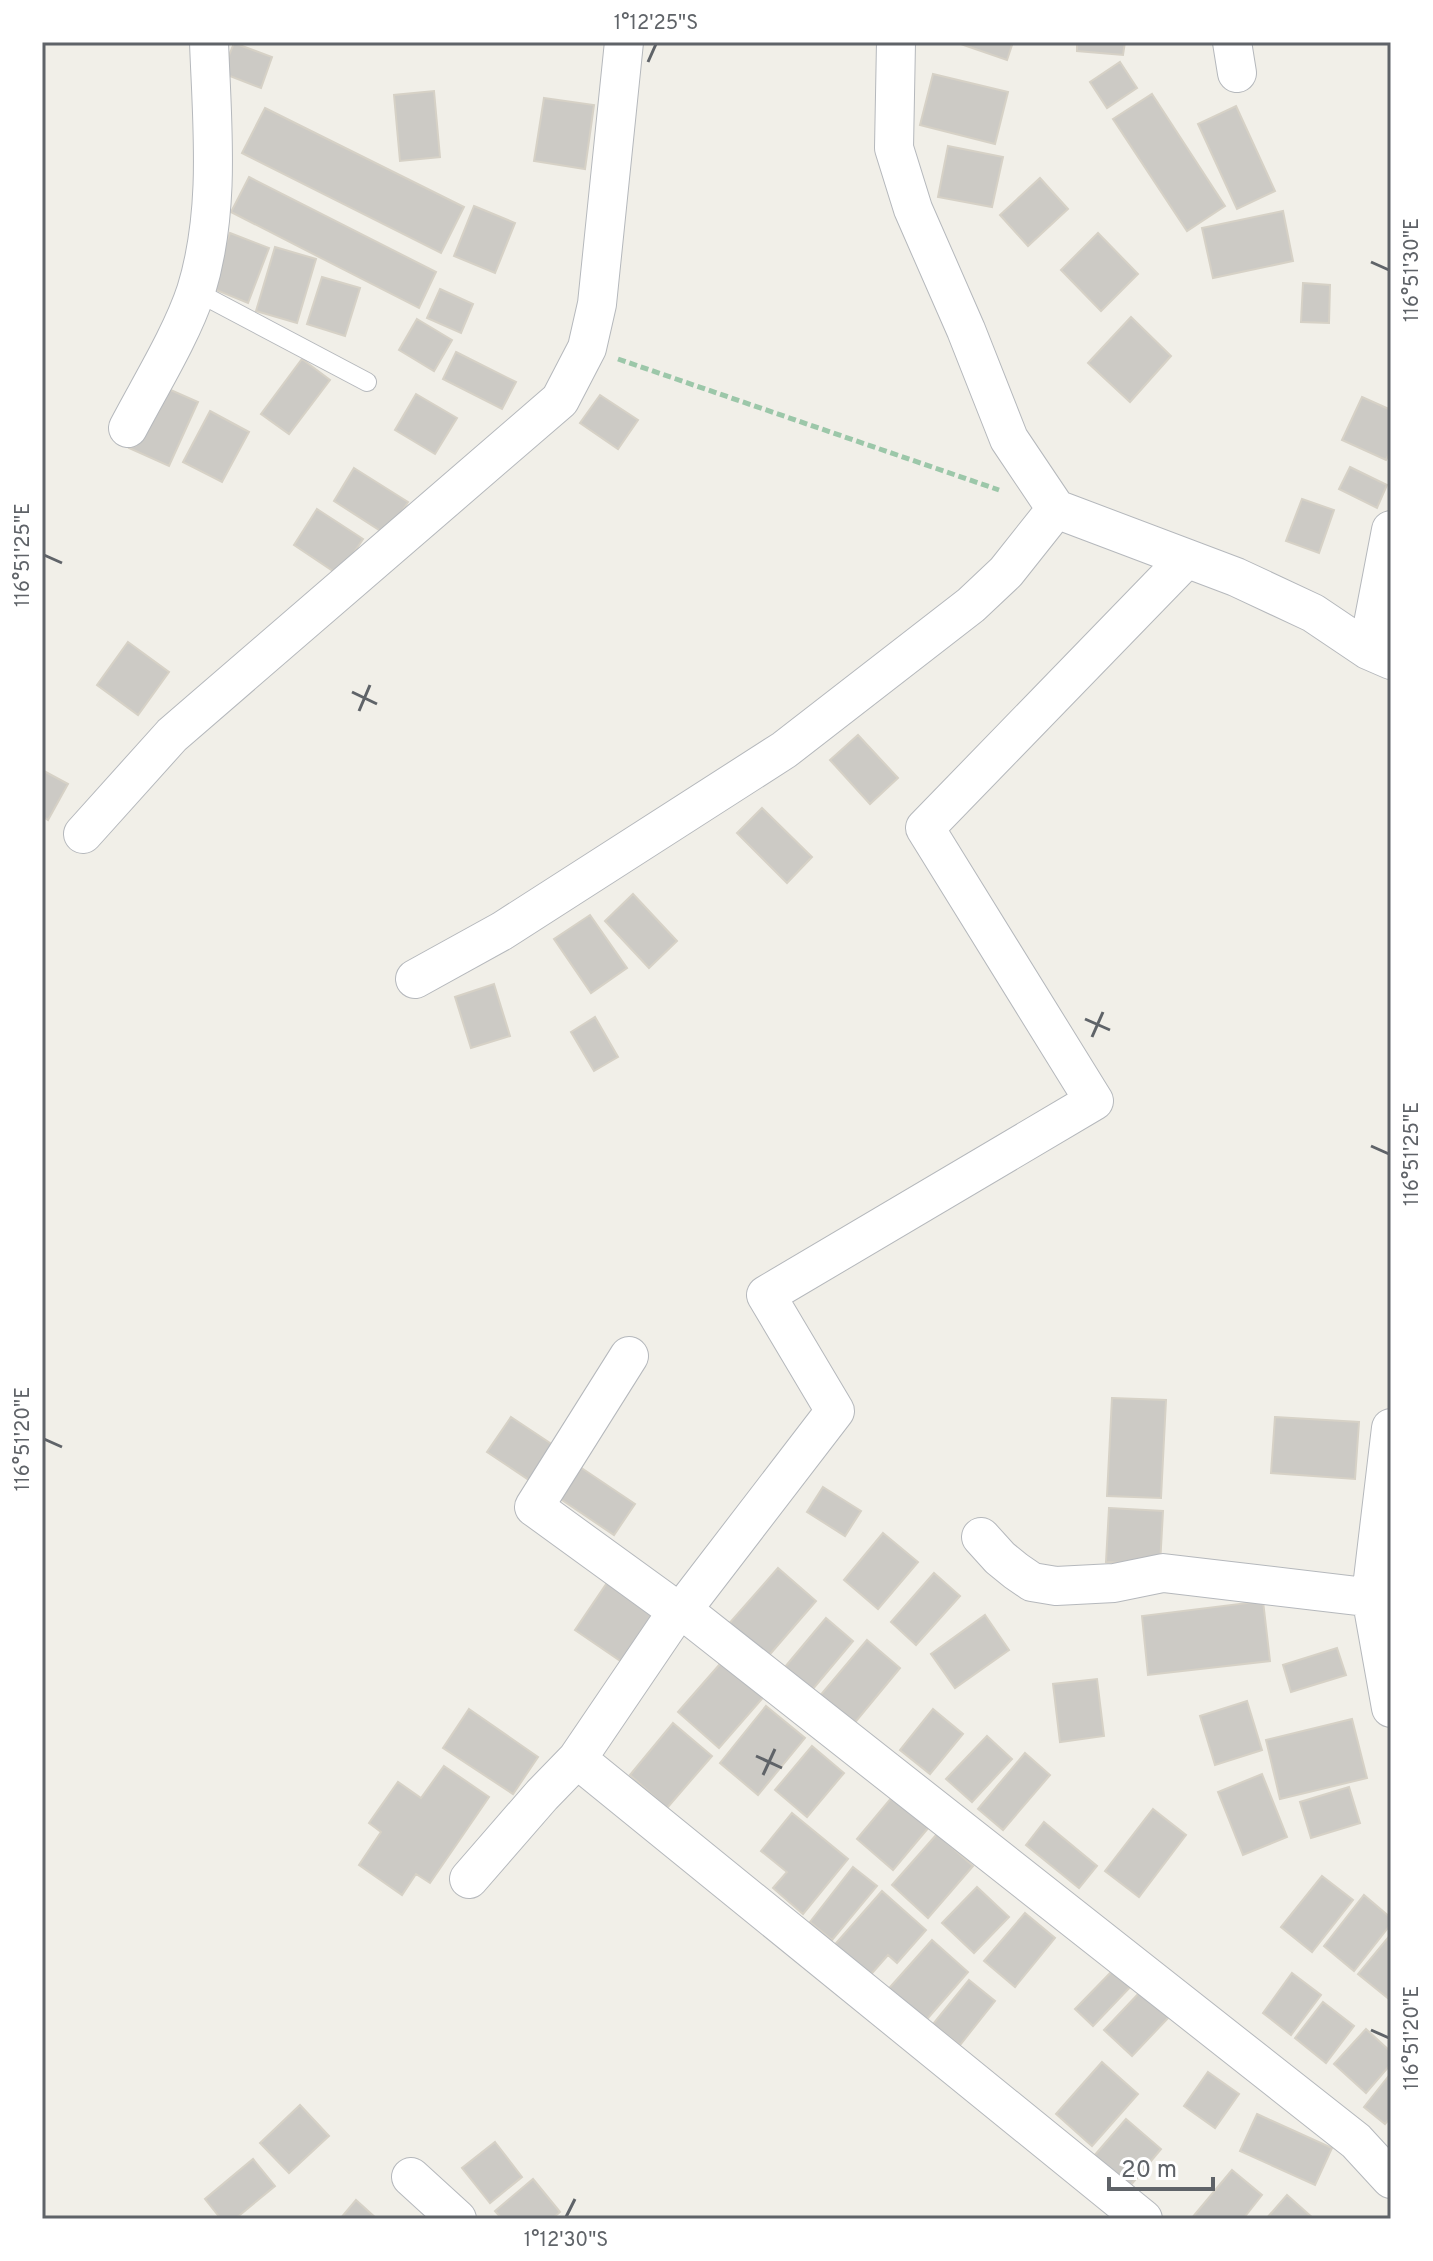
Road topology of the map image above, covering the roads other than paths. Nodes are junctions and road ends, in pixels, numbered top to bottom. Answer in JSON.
{"nodes":[{"id":1,"x":209,"y":42,"type":"edge"},
{"id":2,"x":624,"y":42,"type":"edge"},
{"id":3,"x":896,"y":42,"type":"edge"},
{"id":4,"x":195,"y":291,"type":"junction"},
{"id":5,"x":367,"y":382,"type":"dead end"},
{"id":6,"x":128,"y":428,"type":"dead end"},
{"id":7,"x":1056,"y":509,"type":"junction"},
{"id":8,"x":1391,"y":530,"type":"edge"},
{"id":9,"x":1186,"y":559,"type":"junction"},
{"id":10,"x":1380,"y":655,"type":"edge"},
{"id":11,"x":83,"y":834,"type":"dead end"},
{"id":12,"x":415,"y":979,"type":"dead end"},
{"id":13,"x":629,"y":1356,"type":"dead end"},
{"id":14,"x":1391,"y":1428,"type":"edge"},
{"id":15,"x":981,"y":1537,"type":"dead end"},
{"id":16,"x":1381,"y":1598,"type":"edge"},
{"id":17,"x":680,"y":1613,"type":"junction"},
{"id":18,"x":1391,"y":1708,"type":"edge"},
{"id":19,"x":577,"y":1759,"type":"junction"},
{"id":20,"x":469,"y":1879,"type":"dead end"},
{"id":21,"x":411,"y":2177,"type":"dead end"},
{"id":22,"x":1391,"y":2179,"type":"edge"},
{"id":23,"x":457,"y":2219,"type":"edge"},
{"id":24,"x":1143,"y":2219,"type":"edge"}],
"edges":[{"from":1,"to":4,"type":"street"},
{"from":2,"to":11,"type":"street"},
{"from":3,"to":7,"type":"street"},
{"from":4,"to":5,"type":"lane"},
{"from":4,"to":6,"type":"street"},
{"from":7,"to":9,"type":"street"},
{"from":7,"to":12,"type":"street"},
{"from":8,"to":10,"type":"street"},
{"from":9,"to":10,"type":"street"},
{"from":9,"to":17,"type":"street"},
{"from":13,"to":17,"type":"street"},
{"from":14,"to":16,"type":"street"},
{"from":15,"to":16,"type":"street"},
{"from":16,"to":18,"type":"street"},
{"from":17,"to":19,"type":"street"},
{"from":17,"to":22,"type":"street"},
{"from":19,"to":20,"type":"street"},
{"from":19,"to":24,"type":"street"},
{"from":21,"to":23,"type":"street"}]}
